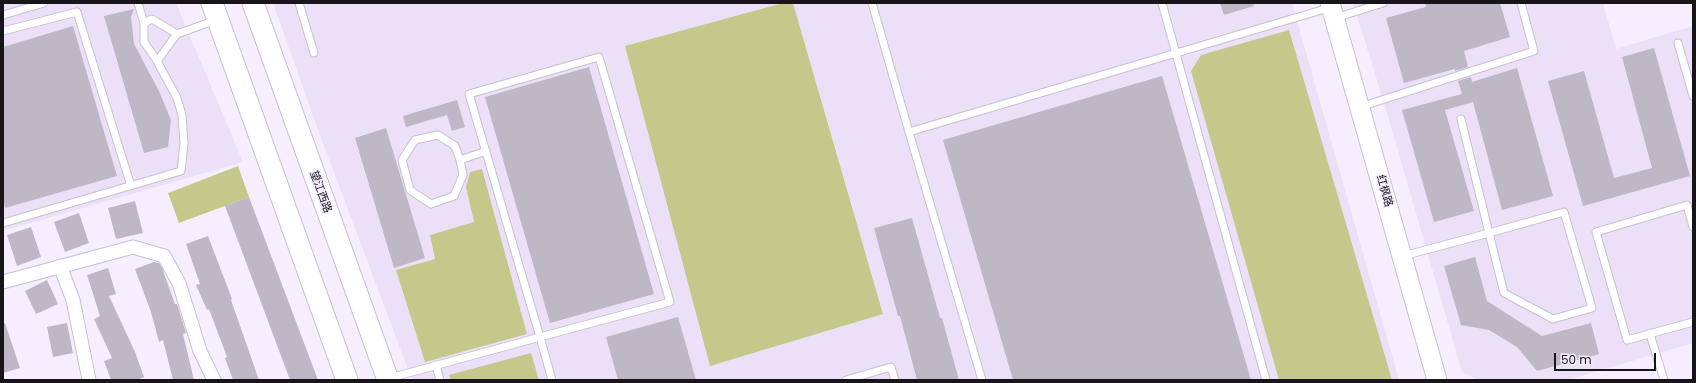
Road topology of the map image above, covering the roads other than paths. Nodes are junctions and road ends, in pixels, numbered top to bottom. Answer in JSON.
{"nodes":[{"id":1,"x":44,"y":3,"type":"edge"},
{"id":2,"x":138,"y":3,"type":"edge"},
{"id":3,"x":253,"y":3,"type":"edge"},
{"id":4,"x":299,"y":3,"type":"edge"},
{"id":5,"x":872,"y":3,"type":"edge"},
{"id":6,"x":1162,"y":3,"type":"edge"},
{"id":7,"x":1383,"y":3,"type":"edge"},
{"id":8,"x":1521,"y":3,"type":"edge"},
{"id":9,"x":1332,"y":9,"type":"edge"},
{"id":10,"x":215,"y":11,"type":"edge"},
{"id":11,"x":3,"y":15,"type":"edge"},
{"id":12,"x":144,"y":23,"type":"junction"},
{"id":13,"x":3,"y":31,"type":"edge"},
{"id":14,"x":177,"y":34,"type":"junction"},
{"id":15,"x":1678,"y":43,"type":"dead end"},
{"id":16,"x":314,"y":53,"type":"dead end"},
{"id":17,"x":1176,"y":54,"type":"junction"},
{"id":18,"x":157,"y":61,"type":"junction"},
{"id":19,"x":1693,"y":96,"type":"edge"},
{"id":20,"x":1360,"y":107,"type":"junction"},
{"id":21,"x":1461,"y":119,"type":"dead end"},
{"id":22,"x":909,"y":132,"type":"junction"},
{"id":23,"x":486,"y":151,"type":"junction"},
{"id":24,"x":460,"y":160,"type":"junction"},
{"id":25,"x":131,"y":186,"type":"junction"},
{"id":26,"x":3,"y":223,"type":"edge"},
{"id":27,"x":1693,"y":227,"type":"edge"},
{"id":28,"x":1490,"y":233,"type":"junction"},
{"id":29,"x":1402,"y":256,"type":"junction"},
{"id":30,"x":60,"y":266,"type":"junction"},
{"id":31,"x":3,"y":282,"type":"edge"},
{"id":32,"x":1693,"y":322,"type":"edge"},
{"id":33,"x":1650,"y":334,"type":"junction"},
{"id":34,"x":540,"y":337,"type":"junction"},
{"id":35,"x":436,"y":366,"type":"junction"},
{"id":36,"x":388,"y":379,"type":"edge"},
{"id":37,"x":89,"y":380,"type":"edge"},
{"id":38,"x":214,"y":380,"type":"edge"},
{"id":39,"x":348,"y":380,"type":"edge"},
{"id":40,"x":440,"y":380,"type":"edge"},
{"id":41,"x":552,"y":380,"type":"edge"},
{"id":42,"x":846,"y":380,"type":"edge"},
{"id":43,"x":895,"y":380,"type":"edge"},
{"id":44,"x":982,"y":380,"type":"edge"},
{"id":45,"x":1266,"y":380,"type":"edge"},
{"id":46,"x":1437,"y":380,"type":"edge"},
{"id":47,"x":1664,"y":380,"type":"edge"}],
"edges":[{"from":1,"to":11,"type":"lane"},
{"from":2,"to":12,"type":"lane"},
{"from":3,"to":36,"type":"main road","name":"望江西路"},
{"from":4,"to":16,"type":"lane"},
{"from":5,"to":22,"type":"lane"},
{"from":6,"to":17,"type":"lane"},
{"from":7,"to":9,"type":"lane"},
{"from":8,"to":20,"type":"lane"},
{"from":9,"to":17,"type":"lane"},
{"from":9,"to":20,"type":"street","name":"红枫路"},
{"from":10,"to":14,"type":"lane"},
{"from":10,"to":39,"type":"main road"},
{"from":12,"to":14,"type":"lane"},
{"from":12,"to":18,"type":"lane"},
{"from":13,"to":25,"type":"lane"},
{"from":14,"to":18,"type":"lane"},
{"from":15,"to":19,"type":"lane"},
{"from":17,"to":22,"type":"lane"},
{"from":17,"to":45,"type":"lane"},
{"from":18,"to":25,"type":"lane"},
{"from":20,"to":29,"type":"street","name":"红枫路"},
{"from":21,"to":28,"type":"lane"},
{"from":22,"to":44,"type":"lane"},
{"from":23,"to":24,"type":"lane"},
{"from":23,"to":34,"type":"lane"},
{"from":23,"to":34,"type":"lane"},
{"from":24,"to":24,"type":"lane"},
{"from":25,"to":26,"type":"lane"},
{"from":27,"to":33,"type":"lane"},
{"from":28,"to":28,"type":"lane"},
{"from":28,"to":29,"type":"lane"},
{"from":29,"to":46,"type":"street","name":"红枫路"},
{"from":30,"to":31,"type":"street"},
{"from":30,"to":37,"type":"street"},
{"from":30,"to":38,"type":"street"},
{"from":32,"to":33,"type":"lane"},
{"from":33,"to":47,"type":"lane"},
{"from":34,"to":35,"type":"lane"},
{"from":34,"to":41,"type":"lane"},
{"from":35,"to":36,"type":"lane"},
{"from":35,"to":40,"type":"lane"},
{"from":42,"to":43,"type":"lane"}]}
